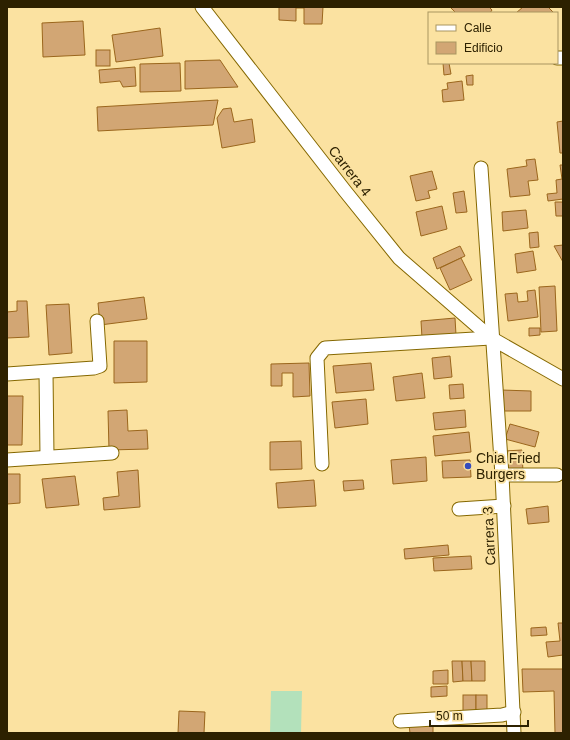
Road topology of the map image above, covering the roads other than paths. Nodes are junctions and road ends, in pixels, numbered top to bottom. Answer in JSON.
{"nodes":[{"id":1,"x":202,"y":7,"type":"edge"},
{"id":2,"x":481,"y":168,"type":"dead end"},
{"id":3,"x":97,"y":321,"type":"dead end"},
{"id":4,"x":491,"y":338,"type":"junction"},
{"id":5,"x":46,"y":372,"type":"junction"},
{"id":6,"x":7,"y":374,"type":"edge"},
{"id":7,"x":563,"y":379,"type":"edge"},
{"id":8,"x":112,"y":454,"type":"dead end"},
{"id":9,"x":47,"y":457,"type":"junction"},
{"id":10,"x":7,"y":460,"type":"edge"},
{"id":11,"x":322,"y":464,"type":"dead end"},
{"id":12,"x":502,"y":475,"type":"junction"},
{"id":13,"x":557,"y":475,"type":"dead end"},
{"id":14,"x":504,"y":506,"type":"junction"},
{"id":15,"x":459,"y":509,"type":"dead end"},
{"id":16,"x":514,"y":712,"type":"junction"},
{"id":17,"x":400,"y":721,"type":"dead end"},
{"id":18,"x":514,"y":733,"type":"edge"}],
"edges":[{"from":1,"to":4,"type":"street","name":"Carrera 4"},
{"from":2,"to":4,"type":"street","name":"Carrera 3"},
{"from":3,"to":5,"type":"street"},
{"from":4,"to":7,"type":"street","name":"Carrera 4"},
{"from":4,"to":11,"type":"street"},
{"from":4,"to":12,"type":"street","name":"Carrera 3"},
{"from":5,"to":6,"type":"street"},
{"from":5,"to":9,"type":"street"},
{"from":8,"to":9,"type":"street"},
{"from":9,"to":10,"type":"street"},
{"from":12,"to":13,"type":"street"},
{"from":12,"to":14,"type":"street","name":"Carrera 3"},
{"from":14,"to":15,"type":"street"},
{"from":14,"to":16,"type":"street","name":"Carrera 3"},
{"from":16,"to":17,"type":"street"},
{"from":16,"to":18,"type":"street","name":"Carrera 3"}]}
